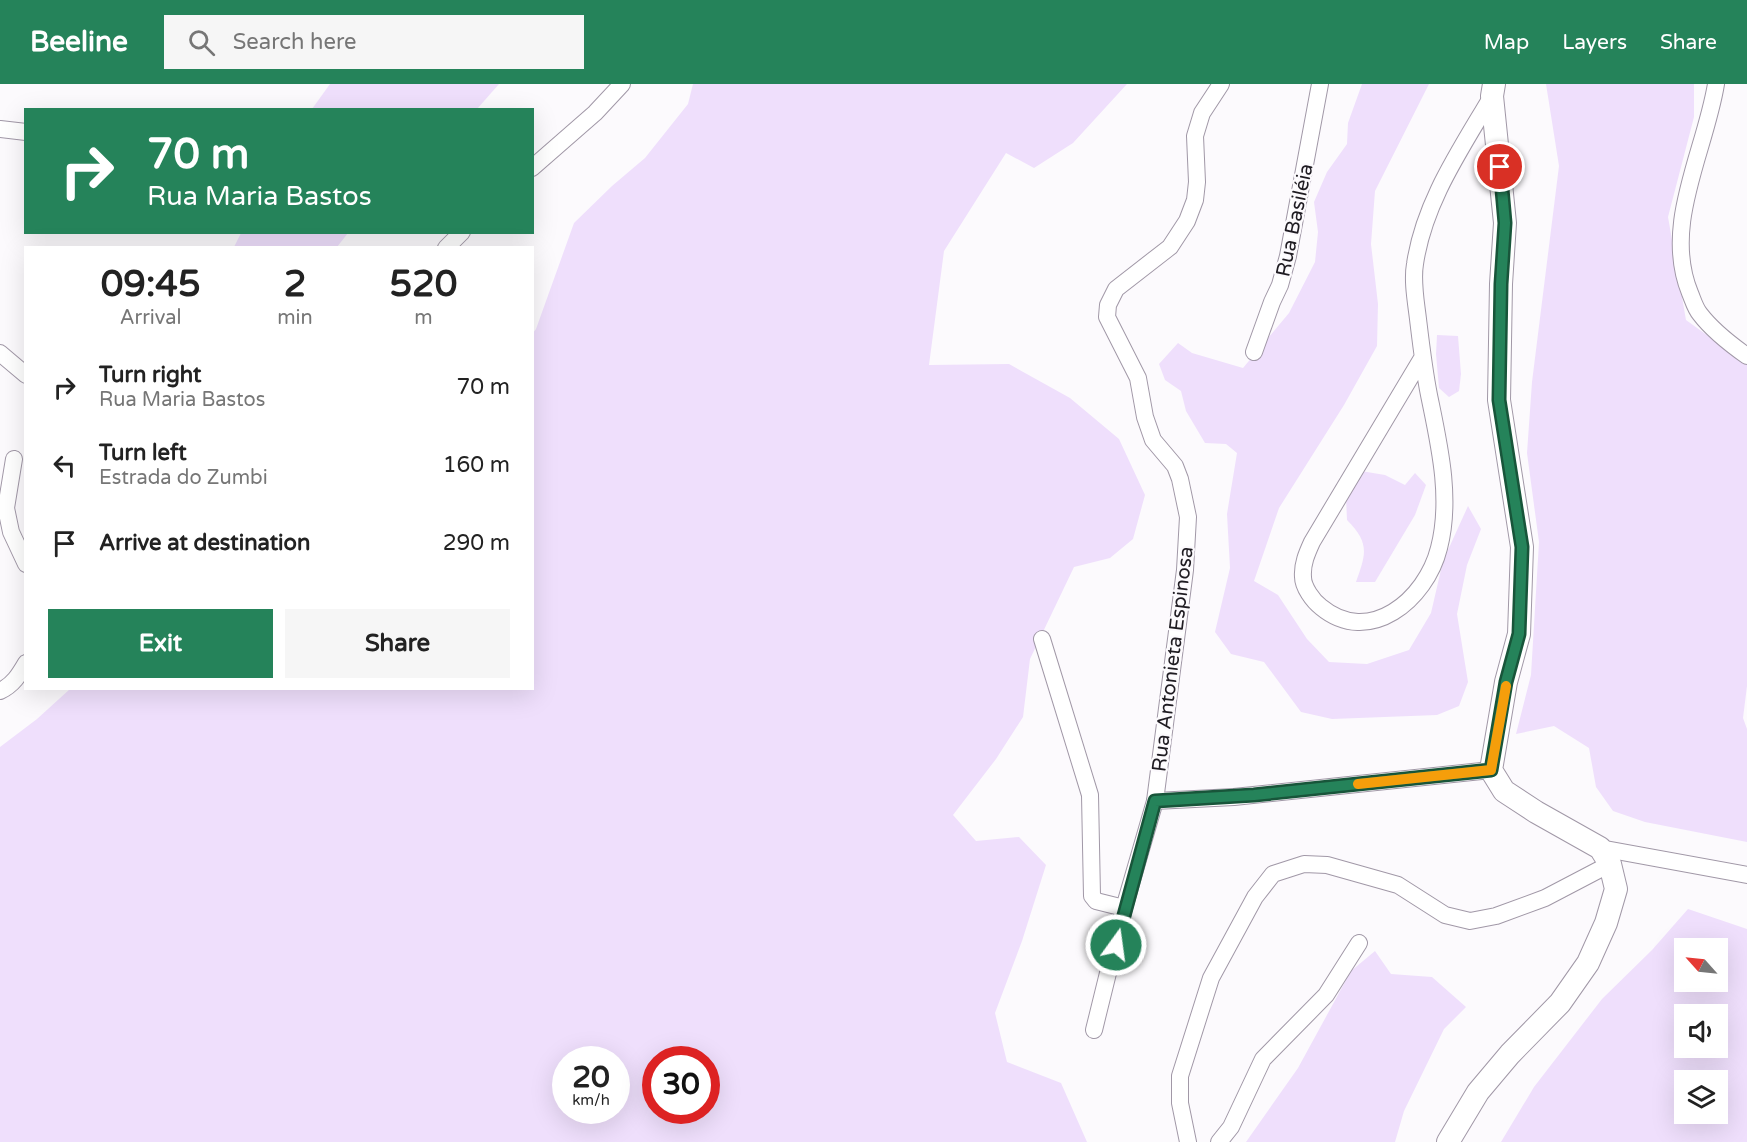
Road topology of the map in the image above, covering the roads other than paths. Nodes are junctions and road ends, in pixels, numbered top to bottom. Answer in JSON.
{"nodes":[{"id":1,"x":622,"y":84,"type":"edge"},
{"id":2,"x":1221,"y":84,"type":"edge"},
{"id":3,"x":1320,"y":84,"type":"edge"},
{"id":4,"x":1716,"y":84,"type":"edge"},
{"id":5,"x":1493,"y":90,"type":"edge"},
{"id":6,"x":0,"y":129,"type":"edge"},
{"id":7,"x":24,"y":132,"type":"edge"},
{"id":8,"x":534,"y":166,"type":"edge"},
{"id":9,"x":460,"y":234,"type":"edge"},
{"id":10,"x":448,"y":246,"type":"edge"},
{"id":11,"x":1254,"y":352,"type":"dead end"},
{"id":12,"x":0,"y":353,"type":"edge"},
{"id":13,"x":1747,"y":356,"type":"edge"},
{"id":14,"x":1422,"y":358,"type":"junction"},
{"id":15,"x":24,"y":373,"type":"edge"},
{"id":16,"x":14,"y":459,"type":"dead end"},
{"id":17,"x":24,"y":560,"type":"edge"},
{"id":18,"x":1042,"y":639,"type":"dead end"},
{"id":19,"x":24,"y":667,"type":"edge"},
{"id":20,"x":0,"y":691,"type":"edge"},
{"id":21,"x":1491,"y":770,"type":"junction"},
{"id":22,"x":1155,"y":801,"type":"junction"},
{"id":23,"x":1605,"y":856,"type":"junction"},
{"id":24,"x":1747,"y":875,"type":"edge"},
{"id":25,"x":1124,"y":908,"type":"junction"},
{"id":26,"x":1359,"y":943,"type":"dead end"},
{"id":27,"x":1094,"y":1030,"type":"dead end"},
{"id":28,"x":1188,"y":1142,"type":"edge"},
{"id":29,"x":1219,"y":1142,"type":"edge"},
{"id":30,"x":1448,"y":1142,"type":"edge"}],
"edges":[{"from":1,"to":8,"type":"street"},
{"from":2,"to":22,"type":"street","name":"Rua Antonieta Espinosa"},
{"from":3,"to":11,"type":"street","name":"Rua Basiléia"},
{"from":4,"to":13,"type":"street"},
{"from":5,"to":14,"type":"street"},
{"from":5,"to":21,"type":"street"},
{"from":6,"to":7,"type":"street"},
{"from":9,"to":10,"type":"street"},
{"from":12,"to":15,"type":"street"},
{"from":14,"to":14,"type":"street"},
{"from":16,"to":17,"type":"street"},
{"from":18,"to":25,"type":"street"},
{"from":19,"to":20,"type":"street"},
{"from":21,"to":22,"type":"street"},
{"from":21,"to":23,"type":"street"},
{"from":22,"to":25,"type":"street","name":"Rua Antonieta Espinosa"},
{"from":23,"to":24,"type":"street"},
{"from":23,"to":28,"type":"street"},
{"from":23,"to":30,"type":"street"},
{"from":25,"to":27,"type":"street","name":"Rua Antonieta Espinosa"},
{"from":26,"to":29,"type":"street"}]}
